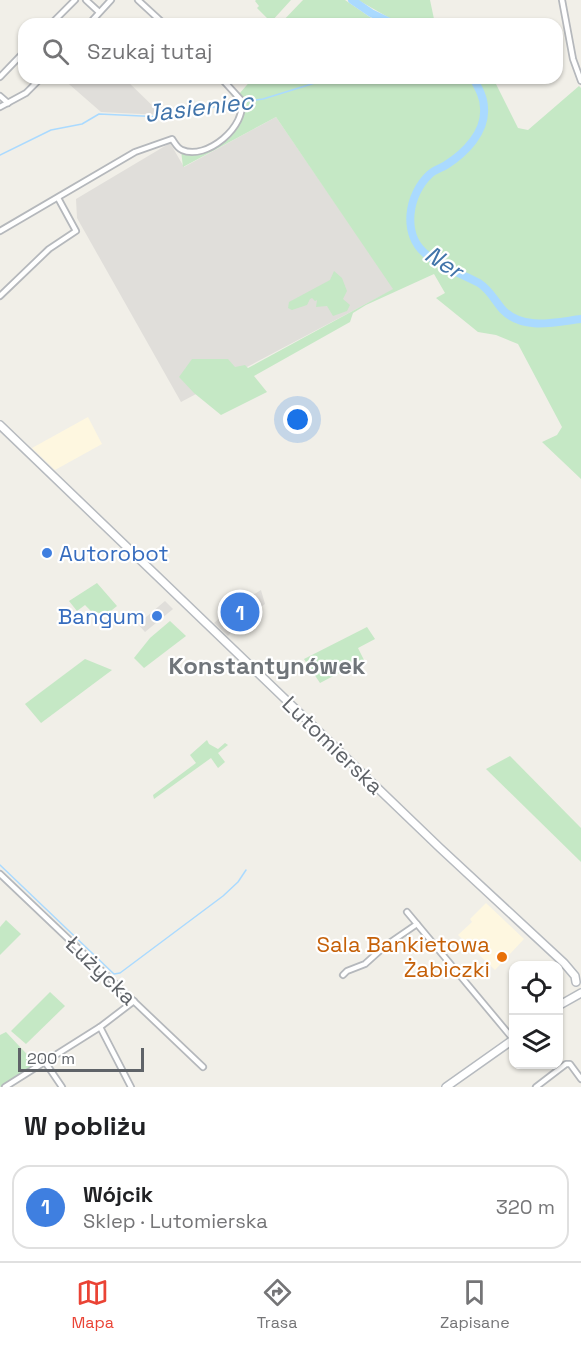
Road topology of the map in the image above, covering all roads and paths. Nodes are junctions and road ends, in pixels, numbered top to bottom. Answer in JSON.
{"nodes":[{"id":1,"x":75,"y":0,"type":"edge"},
{"id":2,"x":86,"y":0,"type":"edge"},
{"id":3,"x":111,"y":0,"type":"edge"},
{"id":4,"x":138,"y":0,"type":"edge"},
{"id":5,"x":562,"y":0,"type":"edge"},
{"id":6,"x":99,"y":12,"type":"junction"},
{"id":7,"x":57,"y":18,"type":"edge"},
{"id":8,"x":94,"y":18,"type":"edge"},
{"id":9,"x":158,"y":18,"type":"edge"},
{"id":10,"x":18,"y":58,"type":"edge"},
{"id":11,"x":0,"y":77,"type":"edge"},
{"id":12,"x":581,"y":81,"type":"edge"},
{"id":13,"x":35,"y":84,"type":"edge"},
{"id":14,"x":226,"y":84,"type":"edge"},
{"id":15,"x":0,"y":96,"type":"edge"},
{"id":16,"x":8,"y":103,"type":"junction"},
{"id":17,"x":0,"y":107,"type":"edge"},
{"id":18,"x":58,"y":198,"type":"junction"},
{"id":19,"x":0,"y":231,"type":"edge"},
{"id":20,"x":0,"y":296,"type":"edge"},
{"id":21,"x":0,"y":425,"type":"edge"},
{"id":22,"x":0,"y":874,"type":"edge"},
{"id":23,"x":407,"y":912,"type":"dead end"},
{"id":24,"x":417,"y":924,"type":"junction"},
{"id":25,"x":564,"y":963,"type":"junction"},
{"id":26,"x":581,"y":974,"type":"edge"},
{"id":27,"x":343,"y":975,"type":"dead end"},
{"id":28,"x":576,"y":983,"type":"junction"},
{"id":29,"x":581,"y":992,"type":"edge"},
{"id":30,"x":134,"y":1001,"type":"junction"},
{"id":31,"x":566,"y":1001,"type":"junction"},
{"id":32,"x":563,"y":1003,"type":"edge"},
{"id":33,"x":100,"y":1027,"type":"junction"},
{"id":34,"x":509,"y":1034,"type":"edge"},
{"id":35,"x":509,"y":1042,"type":"edge"},
{"id":36,"x":45,"y":1062,"type":"junction"},
{"id":37,"x":203,"y":1067,"type":"dead end"},
{"id":38,"x":581,"y":1079,"type":"edge"},
{"id":39,"x":15,"y":1080,"type":"junction"},
{"id":40,"x":5,"y":1087,"type":"edge"},
{"id":41,"x":20,"y":1087,"type":"edge"},
{"id":42,"x":62,"y":1087,"type":"edge"},
{"id":43,"x":131,"y":1087,"type":"edge"},
{"id":44,"x":446,"y":1087,"type":"edge"},
{"id":45,"x":536,"y":1087,"type":"edge"}],
"edges":[{"from":1,"to":7,"type":"street"},
{"from":2,"to":6,"type":"street"},
{"from":3,"to":6,"type":"street"},
{"from":4,"to":9,"type":"street"},
{"from":5,"to":12,"type":"street"},
{"from":6,"to":8,"type":"street"},
{"from":10,"to":11,"type":"street"},
{"from":13,"to":16,"type":"street"},
{"from":14,"to":18,"type":"street"},
{"from":15,"to":16,"type":"street"},
{"from":16,"to":17,"type":"street"},
{"from":18,"to":19,"type":"street"},
{"from":18,"to":20,"type":"street"},
{"from":21,"to":25,"type":"main road","name":"Lutomierska"},
{"from":22,"to":30,"type":"street","name":"Łużycka"},
{"from":23,"to":24,"type":"street"},
{"from":24,"to":27,"type":"street"},
{"from":24,"to":34,"type":"street"},
{"from":25,"to":26,"type":"main road","name":"Lutomierska"},
{"from":25,"to":28,"type":"main road","name":"Lutomierska"},
{"from":26,"to":28,"type":"main road"},
{"from":28,"to":29,"type":"main road","name":"Lutomierska"},
{"from":28,"to":31,"type":"main road"},
{"from":29,"to":31,"type":"main road"},
{"from":30,"to":33,"type":"street"},
{"from":30,"to":37,"type":"street","name":"Łużycka"},
{"from":31,"to":32,"type":"main road"},
{"from":33,"to":36,"type":"street"},
{"from":33,"to":43,"type":"street"},
{"from":35,"to":44,"type":"main road"},
{"from":36,"to":39,"type":"street"},
{"from":36,"to":42,"type":"street"},
{"from":38,"to":45,"type":"street"},
{"from":39,"to":40,"type":"street"},
{"from":39,"to":41,"type":"street"}]}
